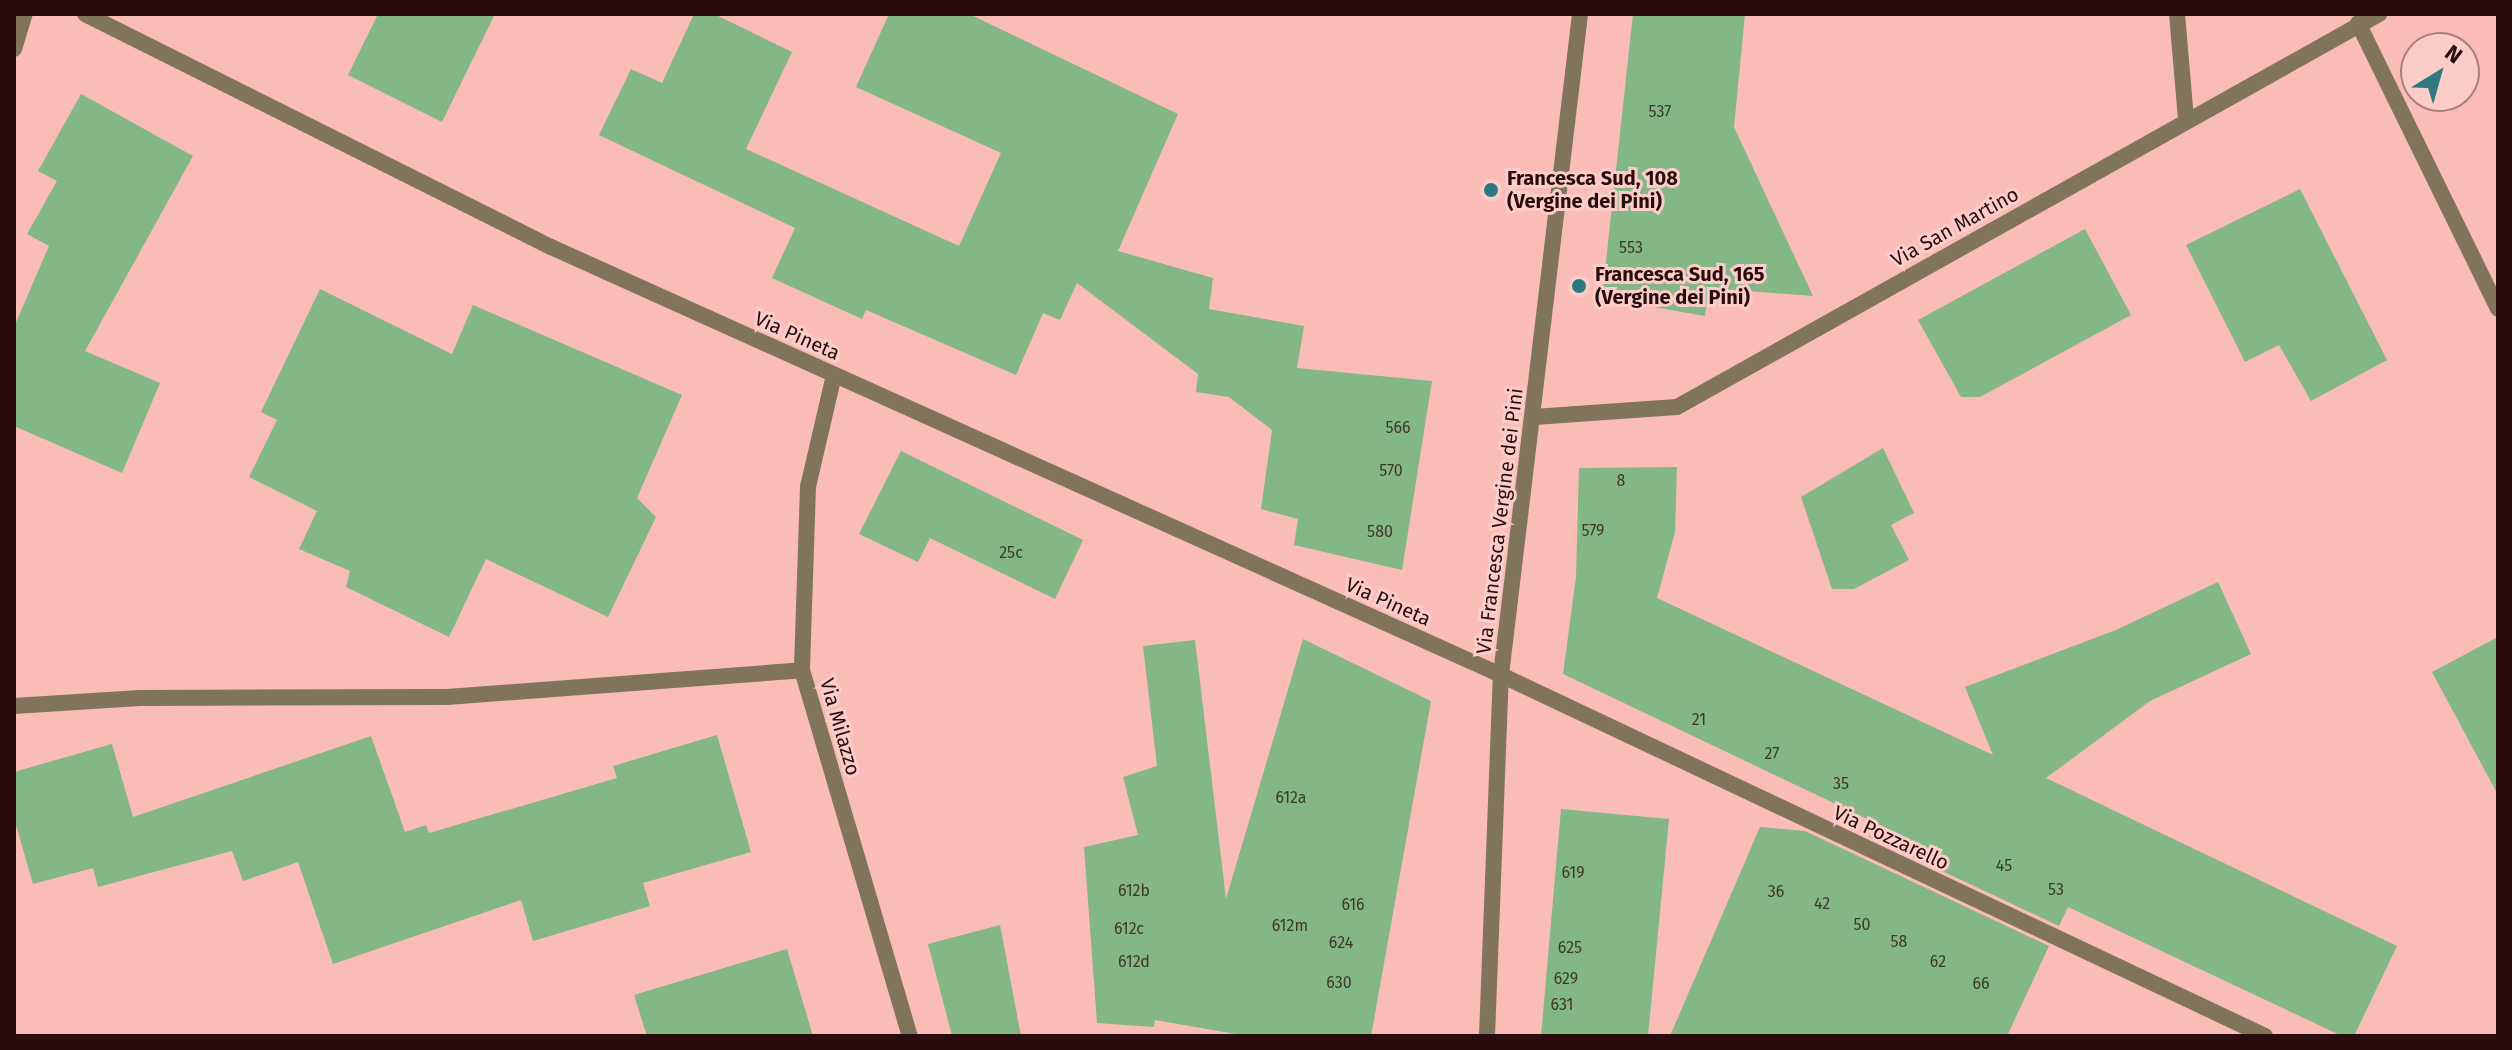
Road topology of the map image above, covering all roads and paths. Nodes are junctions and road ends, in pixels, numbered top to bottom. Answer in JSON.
{"nodes":[{"id":1,"x":25,"y":14,"type":"edge"},
{"id":2,"x":85,"y":14,"type":"edge"},
{"id":3,"x":1580,"y":14,"type":"edge"},
{"id":4,"x":2177,"y":14,"type":"edge"},
{"id":5,"x":2379,"y":14,"type":"edge"},
{"id":6,"x":2358,"y":23,"type":"junction"},
{"id":7,"x":14,"y":49,"type":"edge"},
{"id":8,"x":2186,"y":120,"type":"junction"},
{"id":9,"x":2498,"y":309,"type":"edge"},
{"id":10,"x":834,"y":375,"type":"junction"},
{"id":11,"x":1534,"y":417,"type":"junction"},
{"id":12,"x":802,"y":670,"type":"junction"},
{"id":13,"x":1501,"y":675,"type":"junction"},
{"id":14,"x":14,"y":706,"type":"edge"},
{"id":15,"x":910,"y":1036,"type":"edge"},
{"id":16,"x":1487,"y":1036,"type":"edge"},
{"id":17,"x":2265,"y":1036,"type":"edge"}],
"edges":[{"from":1,"to":7,"type":"street"},
{"from":2,"to":10,"type":"street","name":"Via Pineta"},
{"from":3,"to":11,"type":"street","name":"Via Francesca Vergine dei Pini"},
{"from":4,"to":8,"type":"street"},
{"from":5,"to":6,"type":"street","name":"Via San Martino"},
{"from":6,"to":8,"type":"street","name":"Via San Martino"},
{"from":6,"to":9,"type":"street"},
{"from":8,"to":11,"type":"street","name":"Via San Martino"},
{"from":10,"to":12,"type":"street","name":"Via Milazzo"},
{"from":10,"to":13,"type":"street","name":"Via Pineta"},
{"from":11,"to":13,"type":"street","name":"Via Francesca Vergine dei Pini"},
{"from":12,"to":14,"type":"street"},
{"from":12,"to":15,"type":"street","name":"Via Milazzo"},
{"from":13,"to":16,"type":"street","name":"Via Francesca Vergine dei Pini"},
{"from":13,"to":17,"type":"street","name":"Via Pozzarello"}]}
